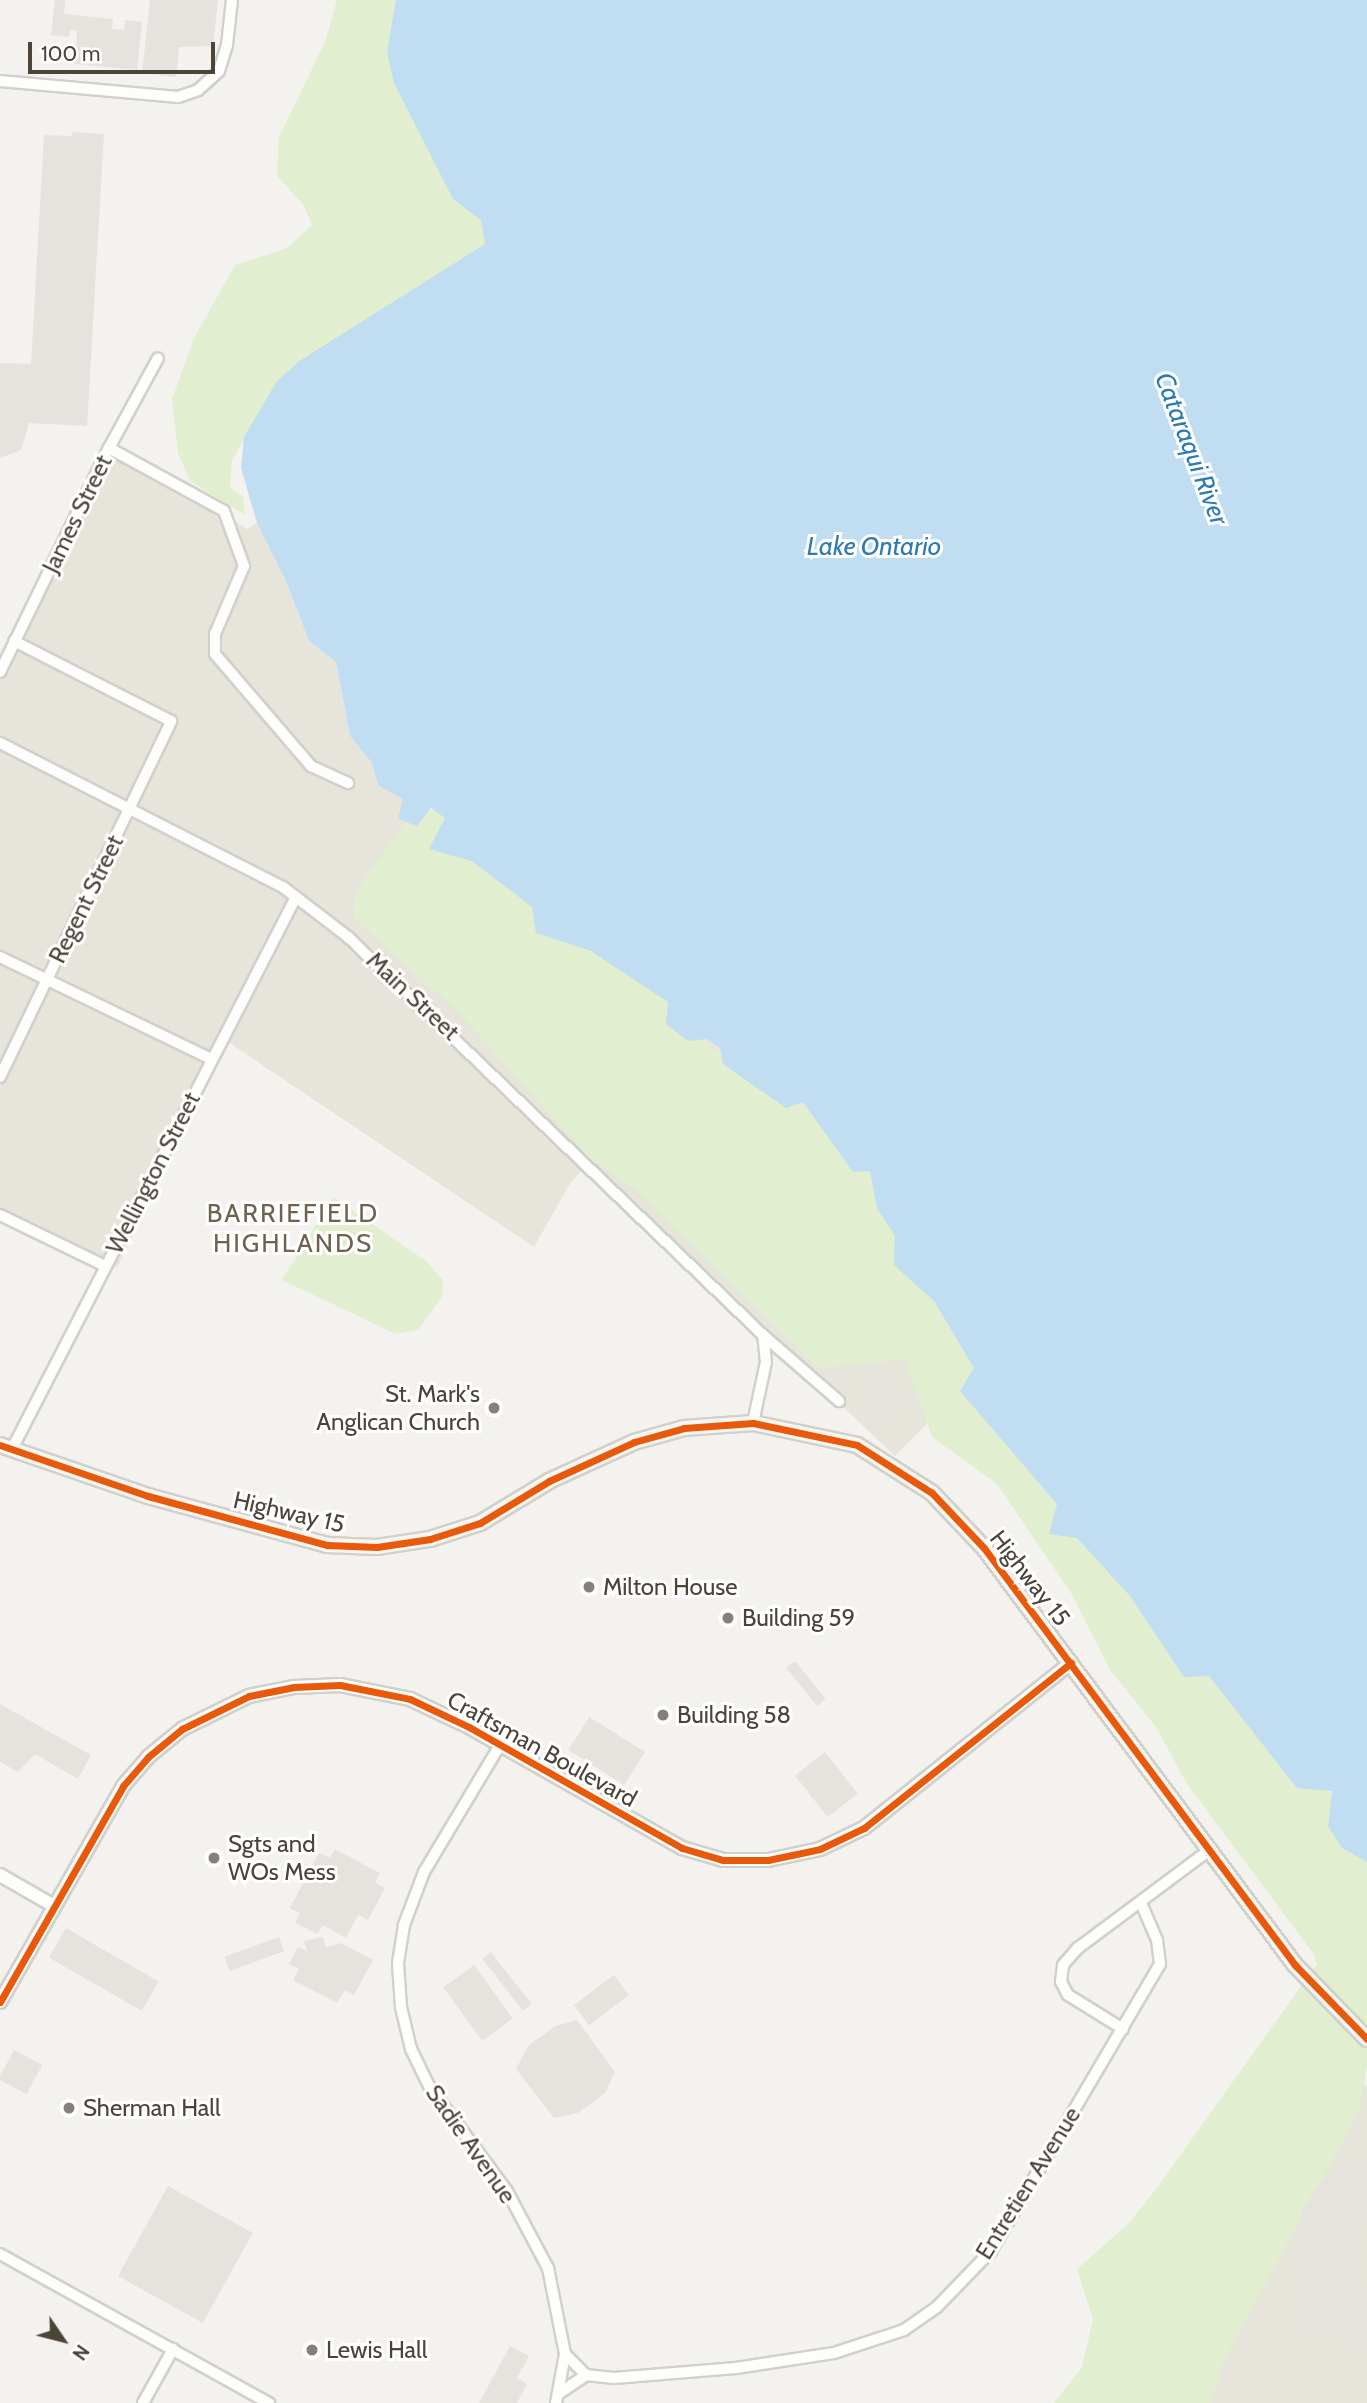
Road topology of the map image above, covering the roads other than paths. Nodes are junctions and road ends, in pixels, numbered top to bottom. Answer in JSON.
{"nodes":[{"id":1,"x":232,"y":0,"type":"edge"},
{"id":2,"x":0,"y":81,"type":"edge"},
{"id":3,"x":158,"y":358,"type":"dead end"},
{"id":4,"x":109,"y":448,"type":"junction"},
{"id":5,"x":14,"y":641,"type":"junction"},
{"id":6,"x":0,"y":672,"type":"edge"},
{"id":7,"x":0,"y":743,"type":"edge"},
{"id":8,"x":348,"y":783,"type":"dead end"},
{"id":9,"x":130,"y":809,"type":"junction"},
{"id":10,"x":296,"y":897,"type":"junction"},
{"id":11,"x":0,"y":957,"type":"edge"},
{"id":12,"x":47,"y":979,"type":"junction"},
{"id":13,"x":211,"y":1059,"type":"junction"},
{"id":14,"x":0,"y":1077,"type":"edge"},
{"id":15,"x":0,"y":1215,"type":"edge"},
{"id":16,"x":105,"y":1266,"type":"junction"},
{"id":17,"x":763,"y":1335,"type":"junction"},
{"id":18,"x":839,"y":1401,"type":"dead end"},
{"id":19,"x":753,"y":1423,"type":"junction"},
{"id":20,"x":6,"y":1447,"type":"edge"},
{"id":21,"x":1071,"y":1663,"type":"junction"},
{"id":22,"x":500,"y":1745,"type":"junction"},
{"id":23,"x":1211,"y":1849,"type":"junction"},
{"id":24,"x":0,"y":1875,"type":"edge"},
{"id":25,"x":1140,"y":1903,"type":"junction"},
{"id":26,"x":54,"y":1906,"type":"junction"},
{"id":27,"x":0,"y":2002,"type":"edge"},
{"id":28,"x":1123,"y":2029,"type":"junction"},
{"id":29,"x":1367,"y":2039,"type":"edge"},
{"id":30,"x":0,"y":2254,"type":"edge"},
{"id":31,"x":173,"y":2350,"type":"junction"},
{"id":32,"x":565,"y":2354,"type":"junction"},
{"id":33,"x":586,"y":2375,"type":"junction"},
{"id":34,"x":557,"y":2399,"type":"edge"},
{"id":35,"x":144,"y":2403,"type":"edge"},
{"id":36,"x":269,"y":2403,"type":"edge"}],
"edges":[{"from":1,"to":2,"type":"street"},
{"from":3,"to":4,"type":"street","name":"James Street"},
{"from":4,"to":5,"type":"street","name":"James Street"},
{"from":4,"to":8,"type":"street"},
{"from":5,"to":6,"type":"street","name":"James Street"},
{"from":5,"to":9,"type":"street","name":"Regent Street"},
{"from":7,"to":9,"type":"street","name":"Main Street"},
{"from":9,"to":10,"type":"street","name":"Main Street"},
{"from":9,"to":12,"type":"street","name":"Regent Street"},
{"from":10,"to":13,"type":"street","name":"Wellington Street"},
{"from":10,"to":17,"type":"street","name":"Main Street"},
{"from":11,"to":12,"type":"street"},
{"from":12,"to":13,"type":"street"},
{"from":12,"to":14,"type":"street","name":"Regent Street"},
{"from":13,"to":16,"type":"street","name":"Wellington Street"},
{"from":15,"to":16,"type":"street"},
{"from":16,"to":20,"type":"street","name":"Wellington Street"},
{"from":17,"to":18,"type":"street","name":"Main Street"},
{"from":17,"to":19,"type":"street"},
{"from":19,"to":20,"type":"main road","name":"Highway 15"},
{"from":19,"to":21,"type":"main road","name":"Highway 15"},
{"from":21,"to":22,"type":"street","name":"Craftsman Boulevard"},
{"from":21,"to":23,"type":"main road","name":"Highway 15"},
{"from":22,"to":26,"type":"street","name":"Craftsman Boulevard"},
{"from":22,"to":32,"type":"street","name":"Sadie Avenue"},
{"from":23,"to":25,"type":"street"},
{"from":23,"to":29,"type":"main road","name":"Highway 15"},
{"from":24,"to":26,"type":"street"},
{"from":25,"to":28,"type":"street","name":"Entretien Avenue"},
{"from":25,"to":28,"type":"street"},
{"from":26,"to":27,"type":"street","name":"Craftsman Boulevard"},
{"from":28,"to":33,"type":"street","name":"Entretien Avenue"},
{"from":30,"to":31,"type":"street"},
{"from":31,"to":35,"type":"street"},
{"from":31,"to":36,"type":"street"},
{"from":32,"to":33,"type":"street"},
{"from":32,"to":34,"type":"street"},
{"from":33,"to":34,"type":"street"}]}
